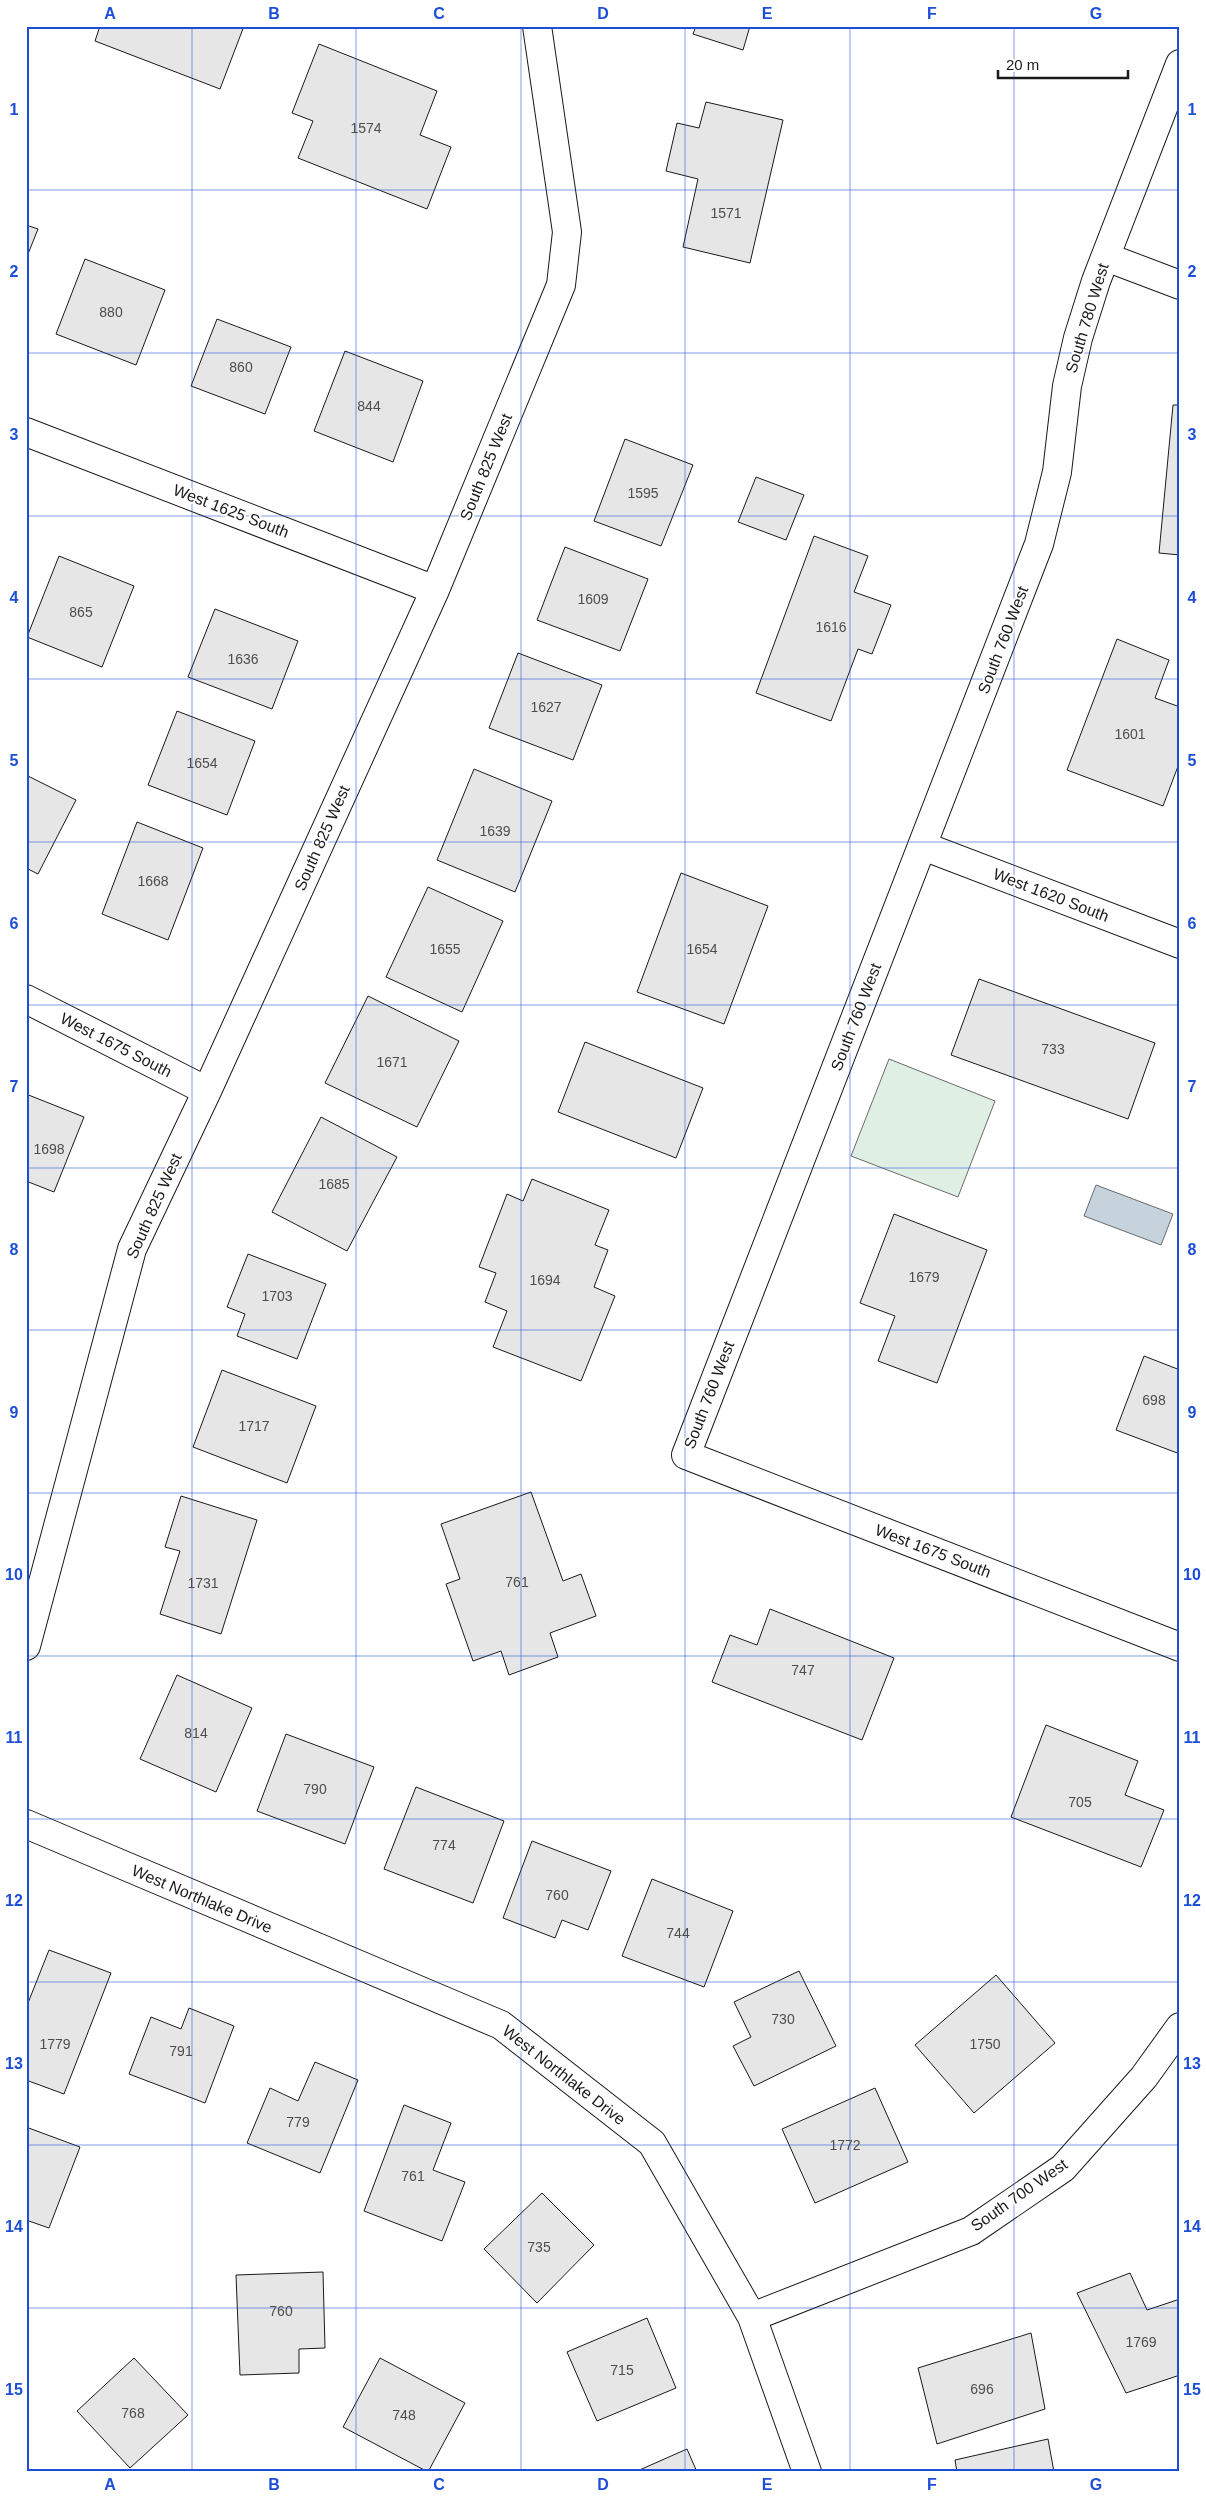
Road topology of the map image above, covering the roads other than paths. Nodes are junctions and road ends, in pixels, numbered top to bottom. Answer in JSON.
{"nodes":[{"id":1,"x":537,"y":26,"type":"edge"},
{"id":2,"x":1180,"y":64,"type":"edge"},
{"id":3,"x":1106,"y":257,"type":"junction"},
{"id":4,"x":1180,"y":285,"type":"edge"},
{"id":5,"x":26,"y":432,"type":"edge"},
{"id":6,"x":1027,"y":580,"type":"joint"},
{"id":7,"x":435,"y":590,"type":"junction"},
{"id":8,"x":922,"y":846,"type":"junction"},
{"id":9,"x":1180,"y":944,"type":"edge"},
{"id":10,"x":26,"y":999,"type":"edge"},
{"id":11,"x":207,"y":1091,"type":"junction"},
{"id":12,"x":686,"y":1455,"type":"joint"},
{"id":13,"x":26,"y":1646,"type":"edge"},
{"id":14,"x":1180,"y":1647,"type":"edge"},
{"id":15,"x":26,"y":1824,"type":"edge"},
{"id":16,"x":1180,"y":2027,"type":"edge"},
{"id":17,"x":752,"y":2317,"type":"junction"},
{"id":18,"x":807,"y":2472,"type":"edge"}],
"edges":[{"from":1,"to":7,"type":"street","name":"South 825 West"},
{"from":2,"to":3,"type":"street","name":"South 780 West"},
{"from":3,"to":4,"type":"street"},
{"from":3,"to":6,"type":"street","name":"South 780 West"},
{"from":5,"to":7,"type":"street","name":"West 1625 South"},
{"from":6,"to":8,"type":"street","name":"South 760 West"},
{"from":7,"to":11,"type":"street","name":"South 825 West"},
{"from":8,"to":9,"type":"street","name":"West 1620 South"},
{"from":8,"to":12,"type":"street","name":"South 760 West"},
{"from":10,"to":11,"type":"street","name":"West 1675 South"},
{"from":11,"to":13,"type":"street","name":"South 825 West"},
{"from":12,"to":14,"type":"street","name":"West 1675 South"},
{"from":15,"to":17,"type":"street","name":"West Northlake Drive"},
{"from":16,"to":17,"type":"street","name":"South 700 West"},
{"from":17,"to":18,"type":"street","name":"West Northlake Drive"}]}
